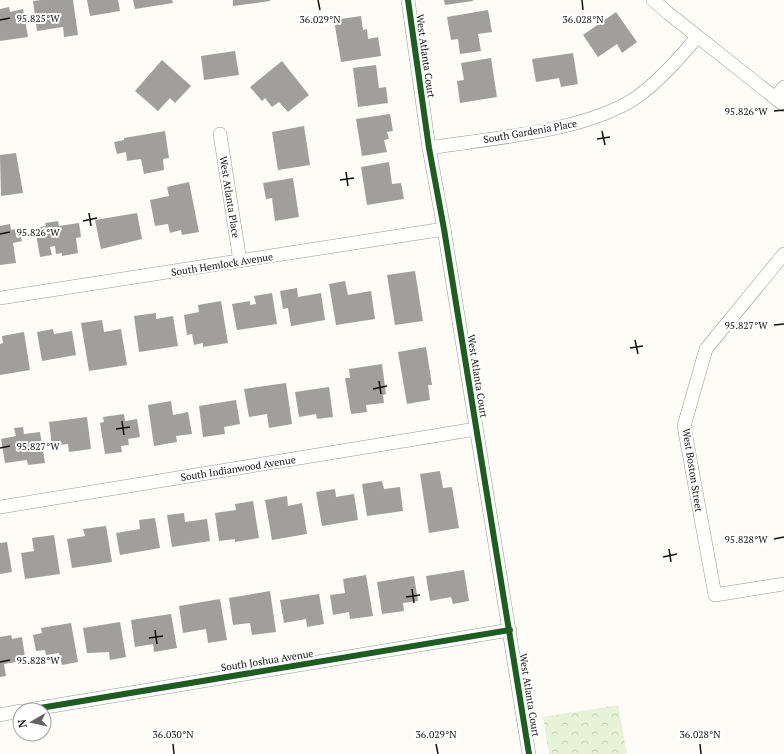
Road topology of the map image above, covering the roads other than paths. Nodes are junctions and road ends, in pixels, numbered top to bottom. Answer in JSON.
{"nodes":[{"id":1,"x":408,"y":0,"type":"edge"},
{"id":2,"x":653,"y":0,"type":"edge"},
{"id":3,"x":697,"y":37,"type":"junction"},
{"id":4,"x":784,"y":87,"type":"edge"},
{"id":5,"x":779,"y":101,"type":"edge"},
{"id":6,"x":220,"y":134,"type":"dead end"},
{"id":7,"x":429,"y":148,"type":"junction"},
{"id":8,"x":444,"y":229,"type":"junction"},
{"id":9,"x":784,"y":254,"type":"edge"},
{"id":10,"x":240,"y":261,"type":"junction"},
{"id":11,"x":0,"y":298,"type":"edge"},
{"id":12,"x":476,"y":429,"type":"junction"},
{"id":13,"x":0,"y":507,"type":"edge"},
{"id":14,"x":784,"y":584,"type":"edge"},
{"id":15,"x":510,"y":630,"type":"junction"},
{"id":16,"x":52,"y":706,"type":"edge"},
{"id":17,"x":12,"y":713,"type":"edge"},
{"id":18,"x":0,"y":715,"type":"edge"},
{"id":19,"x":529,"y":754,"type":"edge"}],
"edges":[{"from":1,"to":7,"type":"street","name":"West Atlanta Court"},
{"from":2,"to":3,"type":"street"},
{"from":3,"to":5,"type":"street"},
{"from":3,"to":7,"type":"street","name":"South Gardenia Place"},
{"from":4,"to":5,"type":"street"},
{"from":6,"to":10,"type":"street","name":"West Atlanta Place"},
{"from":7,"to":8,"type":"street","name":"West Atlanta Court"},
{"from":8,"to":10,"type":"street","name":"South Hemlock Avenue"},
{"from":8,"to":12,"type":"street","name":"West Atlanta Court"},
{"from":9,"to":14,"type":"street","name":"West Boston Street"},
{"from":10,"to":11,"type":"street","name":"South Hemlock Avenue"},
{"from":12,"to":13,"type":"street","name":"South Indianwood Avenue"},
{"from":12,"to":15,"type":"street","name":"West Atlanta Court"},
{"from":15,"to":16,"type":"street","name":"South Joshua Avenue"},
{"from":15,"to":19,"type":"street","name":"West Atlanta Court"},
{"from":17,"to":18,"type":"street"}]}
